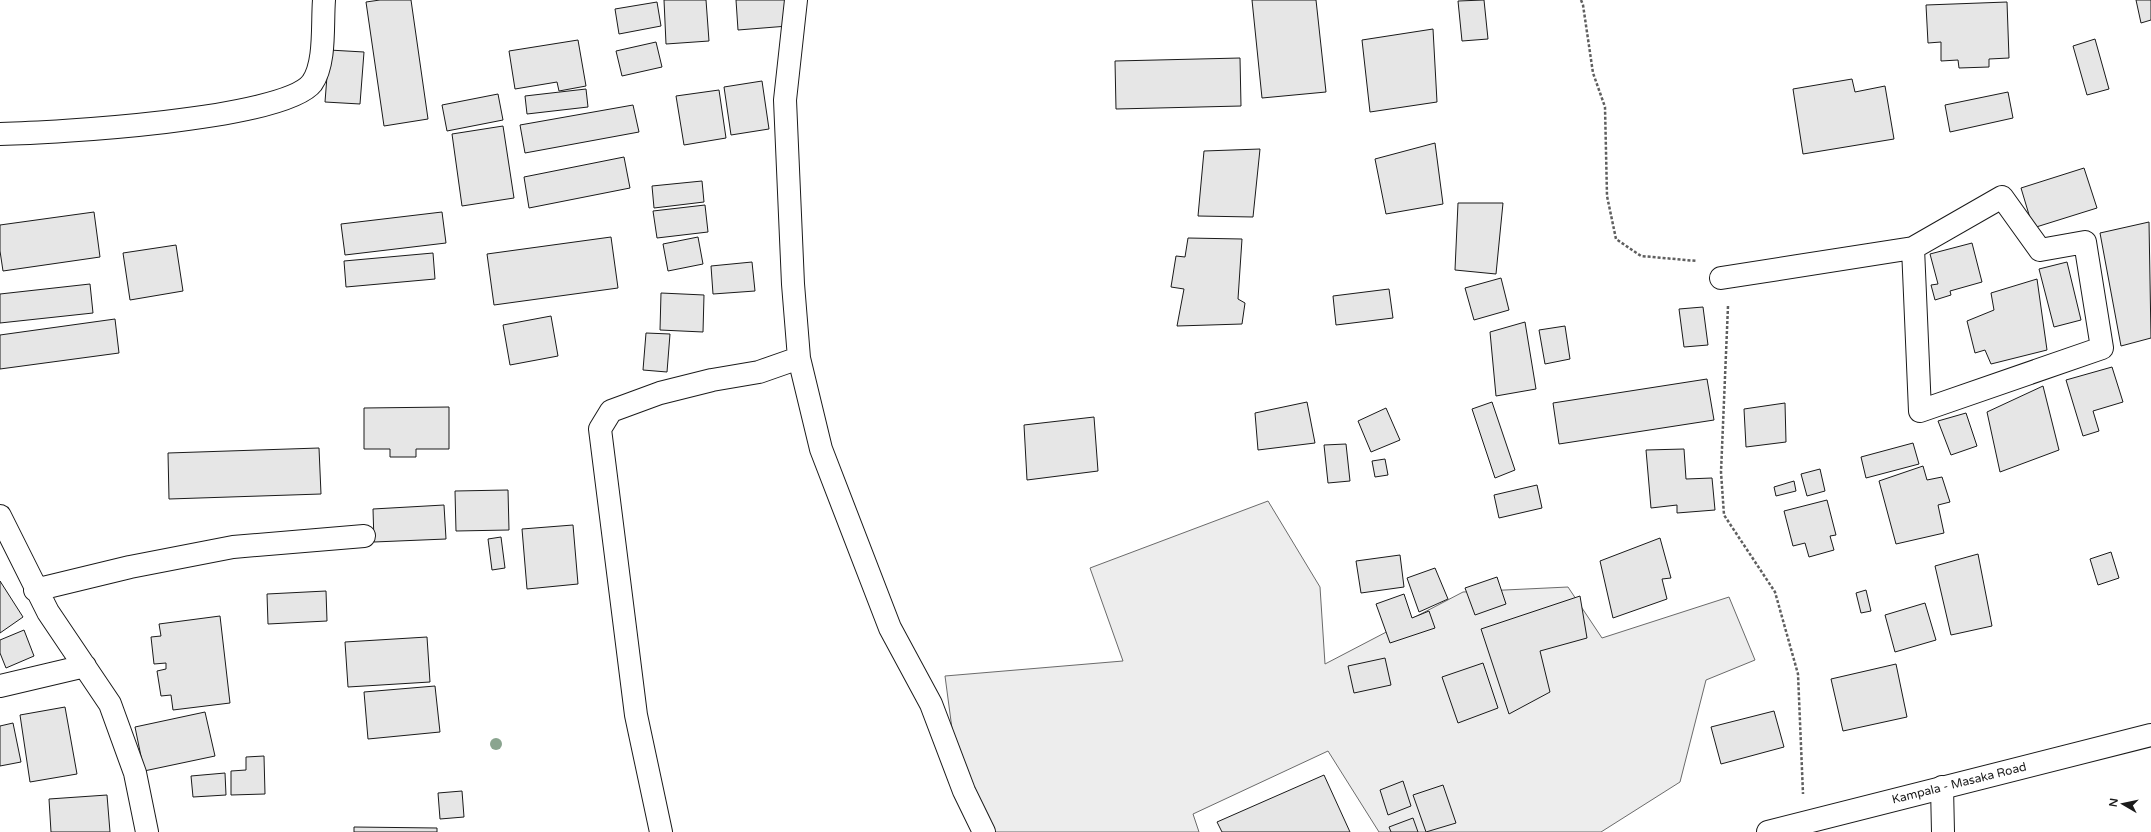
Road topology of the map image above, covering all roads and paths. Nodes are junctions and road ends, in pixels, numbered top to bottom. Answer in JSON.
{"nodes":[{"id":1,"x":324,"y":0,"type":"edge"},
{"id":2,"x":796,"y":0,"type":"edge"},
{"id":3,"x":1581,"y":0,"type":"edge"},
{"id":4,"x":0,"y":134,"type":"edge"},
{"id":5,"x":1912,"y":248,"type":"junction"},
{"id":6,"x":1721,"y":278,"type":"junction"},
{"id":7,"x":799,"y":358,"type":"junction"},
{"id":8,"x":0,"y":516,"type":"edge"},
{"id":9,"x":364,"y":536,"type":"dead end"},
{"id":10,"x":35,"y":590,"type":"junction"},
{"id":11,"x":85,"y":666,"type":"junction"},
{"id":12,"x":0,"y":686,"type":"edge"},
{"id":13,"x":2151,"y":735,"type":"edge"},
{"id":14,"x":1942,"y":787,"type":"junction"},
{"id":15,"x":1804,"y":822,"type":"junction"},
{"id":16,"x":146,"y":832,"type":"edge"},
{"id":17,"x":660,"y":832,"type":"edge"},
{"id":18,"x":984,"y":832,"type":"edge"},
{"id":19,"x":1768,"y":832,"type":"edge"},
{"id":20,"x":1943,"y":832,"type":"edge"}],
"edges":[{"from":1,"to":4,"type":"street"},
{"from":2,"to":7,"type":"street"},
{"from":3,"to":6,"type":"path"},
{"from":5,"to":5,"type":"street"},
{"from":5,"to":6,"type":"street"},
{"from":6,"to":15,"type":"path"},
{"from":7,"to":17,"type":"street"},
{"from":7,"to":18,"type":"street"},
{"from":8,"to":10,"type":"street"},
{"from":9,"to":10,"type":"street"},
{"from":10,"to":11,"type":"street"},
{"from":11,"to":12,"type":"street"},
{"from":11,"to":16,"type":"street"},
{"from":13,"to":14,"type":"street","name":"Kampala - Masaka Road"},
{"from":14,"to":15,"type":"street","name":"Kampala - Masaka Road"},
{"from":14,"to":20,"type":"street"},
{"from":15,"to":19,"type":"street","name":"Kampala - Masaka Road"}]}
